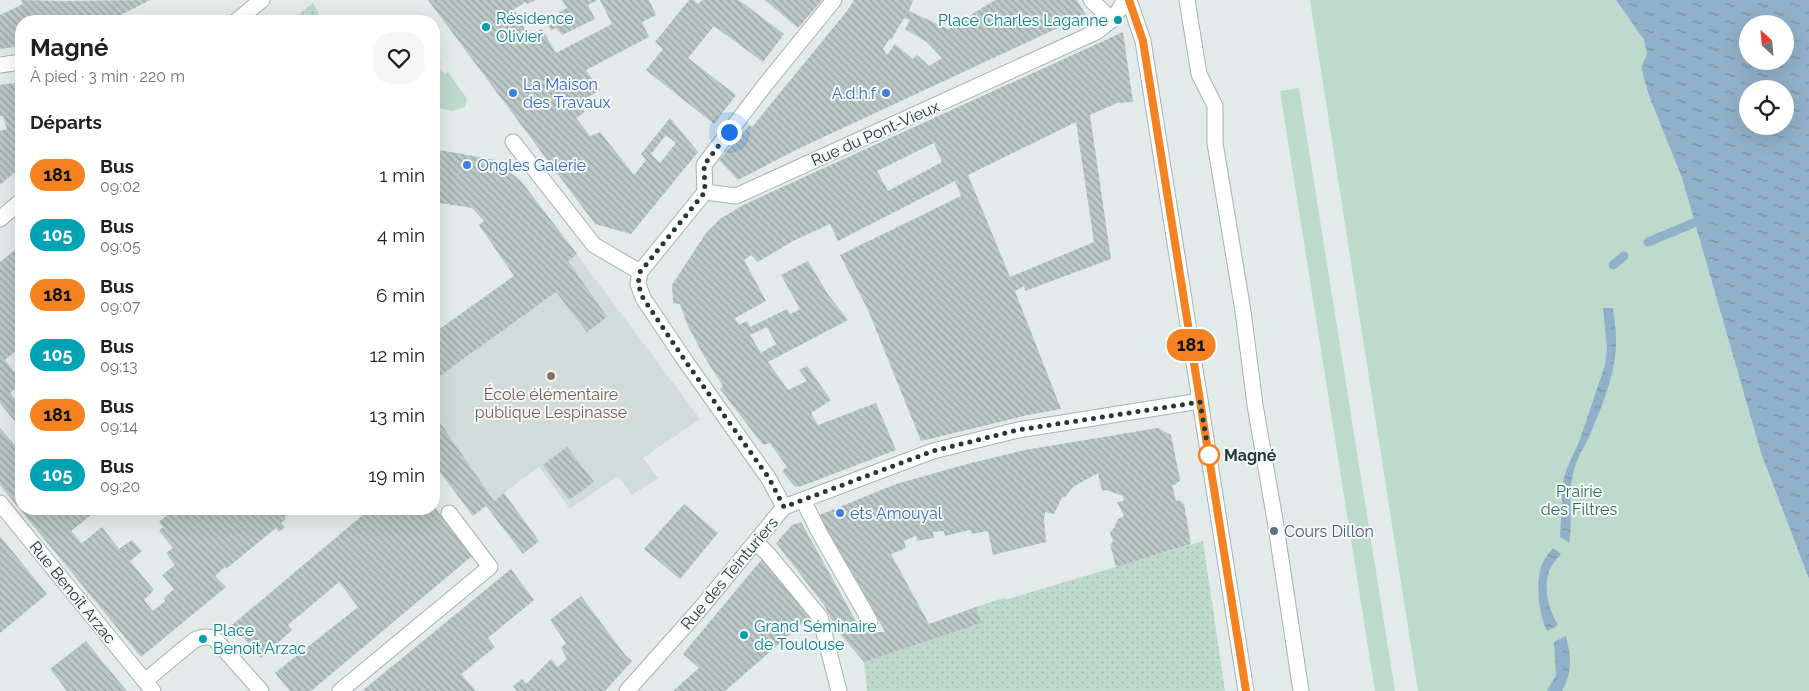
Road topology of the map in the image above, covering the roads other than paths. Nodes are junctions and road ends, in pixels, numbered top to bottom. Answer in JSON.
{"nodes":[{"id":1,"x":262,"y":0,"type":"edge"},
{"id":2,"x":834,"y":0,"type":"edge"},
{"id":3,"x":1091,"y":0,"type":"edge"},
{"id":4,"x":1124,"y":0,"type":"edge"},
{"id":5,"x":1129,"y":0,"type":"edge"},
{"id":6,"x":1187,"y":0,"type":"edge"},
{"id":7,"x":243,"y":15,"type":"edge"},
{"id":8,"x":1112,"y":20,"type":"junction"},
{"id":9,"x":15,"y":63,"type":"edge"},
{"id":10,"x":0,"y":65,"type":"edge"},
{"id":11,"x":513,"y":142,"type":"dead end"},
{"id":12,"x":705,"y":192,"type":"junction"},
{"id":13,"x":15,"y":206,"type":"edge"},
{"id":14,"x":0,"y":219,"type":"edge"},
{"id":15,"x":640,"y":272,"type":"junction"},
{"id":16,"x":1200,"y":402,"type":"junction"},
{"id":17,"x":803,"y":500,"type":"junction"},
{"id":18,"x":0,"y":504,"type":"edge"},
{"id":19,"x":784,"y":507,"type":"junction"},
{"id":20,"x":449,"y":513,"type":"dead end"},
{"id":21,"x":756,"y":542,"type":"junction"},
{"id":22,"x":870,"y":621,"type":"dead end"},
{"id":23,"x":149,"y":686,"type":"edge"},
{"id":24,"x":261,"y":691,"type":"edge"},
{"id":25,"x":340,"y":691,"type":"edge"},
{"id":26,"x":627,"y":691,"type":"edge"},
{"id":27,"x":839,"y":691,"type":"edge"},
{"id":28,"x":1246,"y":691,"type":"edge"},
{"id":29,"x":1301,"y":691,"type":"edge"}],
"edges":[{"from":1,"to":7,"type":"street"},
{"from":2,"to":12,"type":"street"},
{"from":3,"to":8,"type":"street"},
{"from":4,"to":8,"type":"street","name":"Rue du Pont-Vieux"},
{"from":5,"to":16,"type":"street"},
{"from":6,"to":29,"type":"street"},
{"from":8,"to":12,"type":"street","name":"Rue du Pont-Vieux"},
{"from":9,"to":10,"type":"street"},
{"from":11,"to":15,"type":"street"},
{"from":12,"to":15,"type":"street"},
{"from":13,"to":14,"type":"street"},
{"from":15,"to":19,"type":"street"},
{"from":16,"to":17,"type":"street","name":"Rue des Teinturiers"},
{"from":16,"to":28,"type":"street"},
{"from":17,"to":19,"type":"street","name":"Rue des Teinturiers"},
{"from":17,"to":22,"type":"street"},
{"from":18,"to":23,"type":"street","name":"Rue Benoît Arzac"},
{"from":19,"to":21,"type":"street","name":"Rue des Teinturiers"},
{"from":20,"to":25,"type":"street"},
{"from":21,"to":26,"type":"street","name":"Rue des Teinturiers"},
{"from":21,"to":27,"type":"street"},
{"from":23,"to":24,"type":"street"}]}
